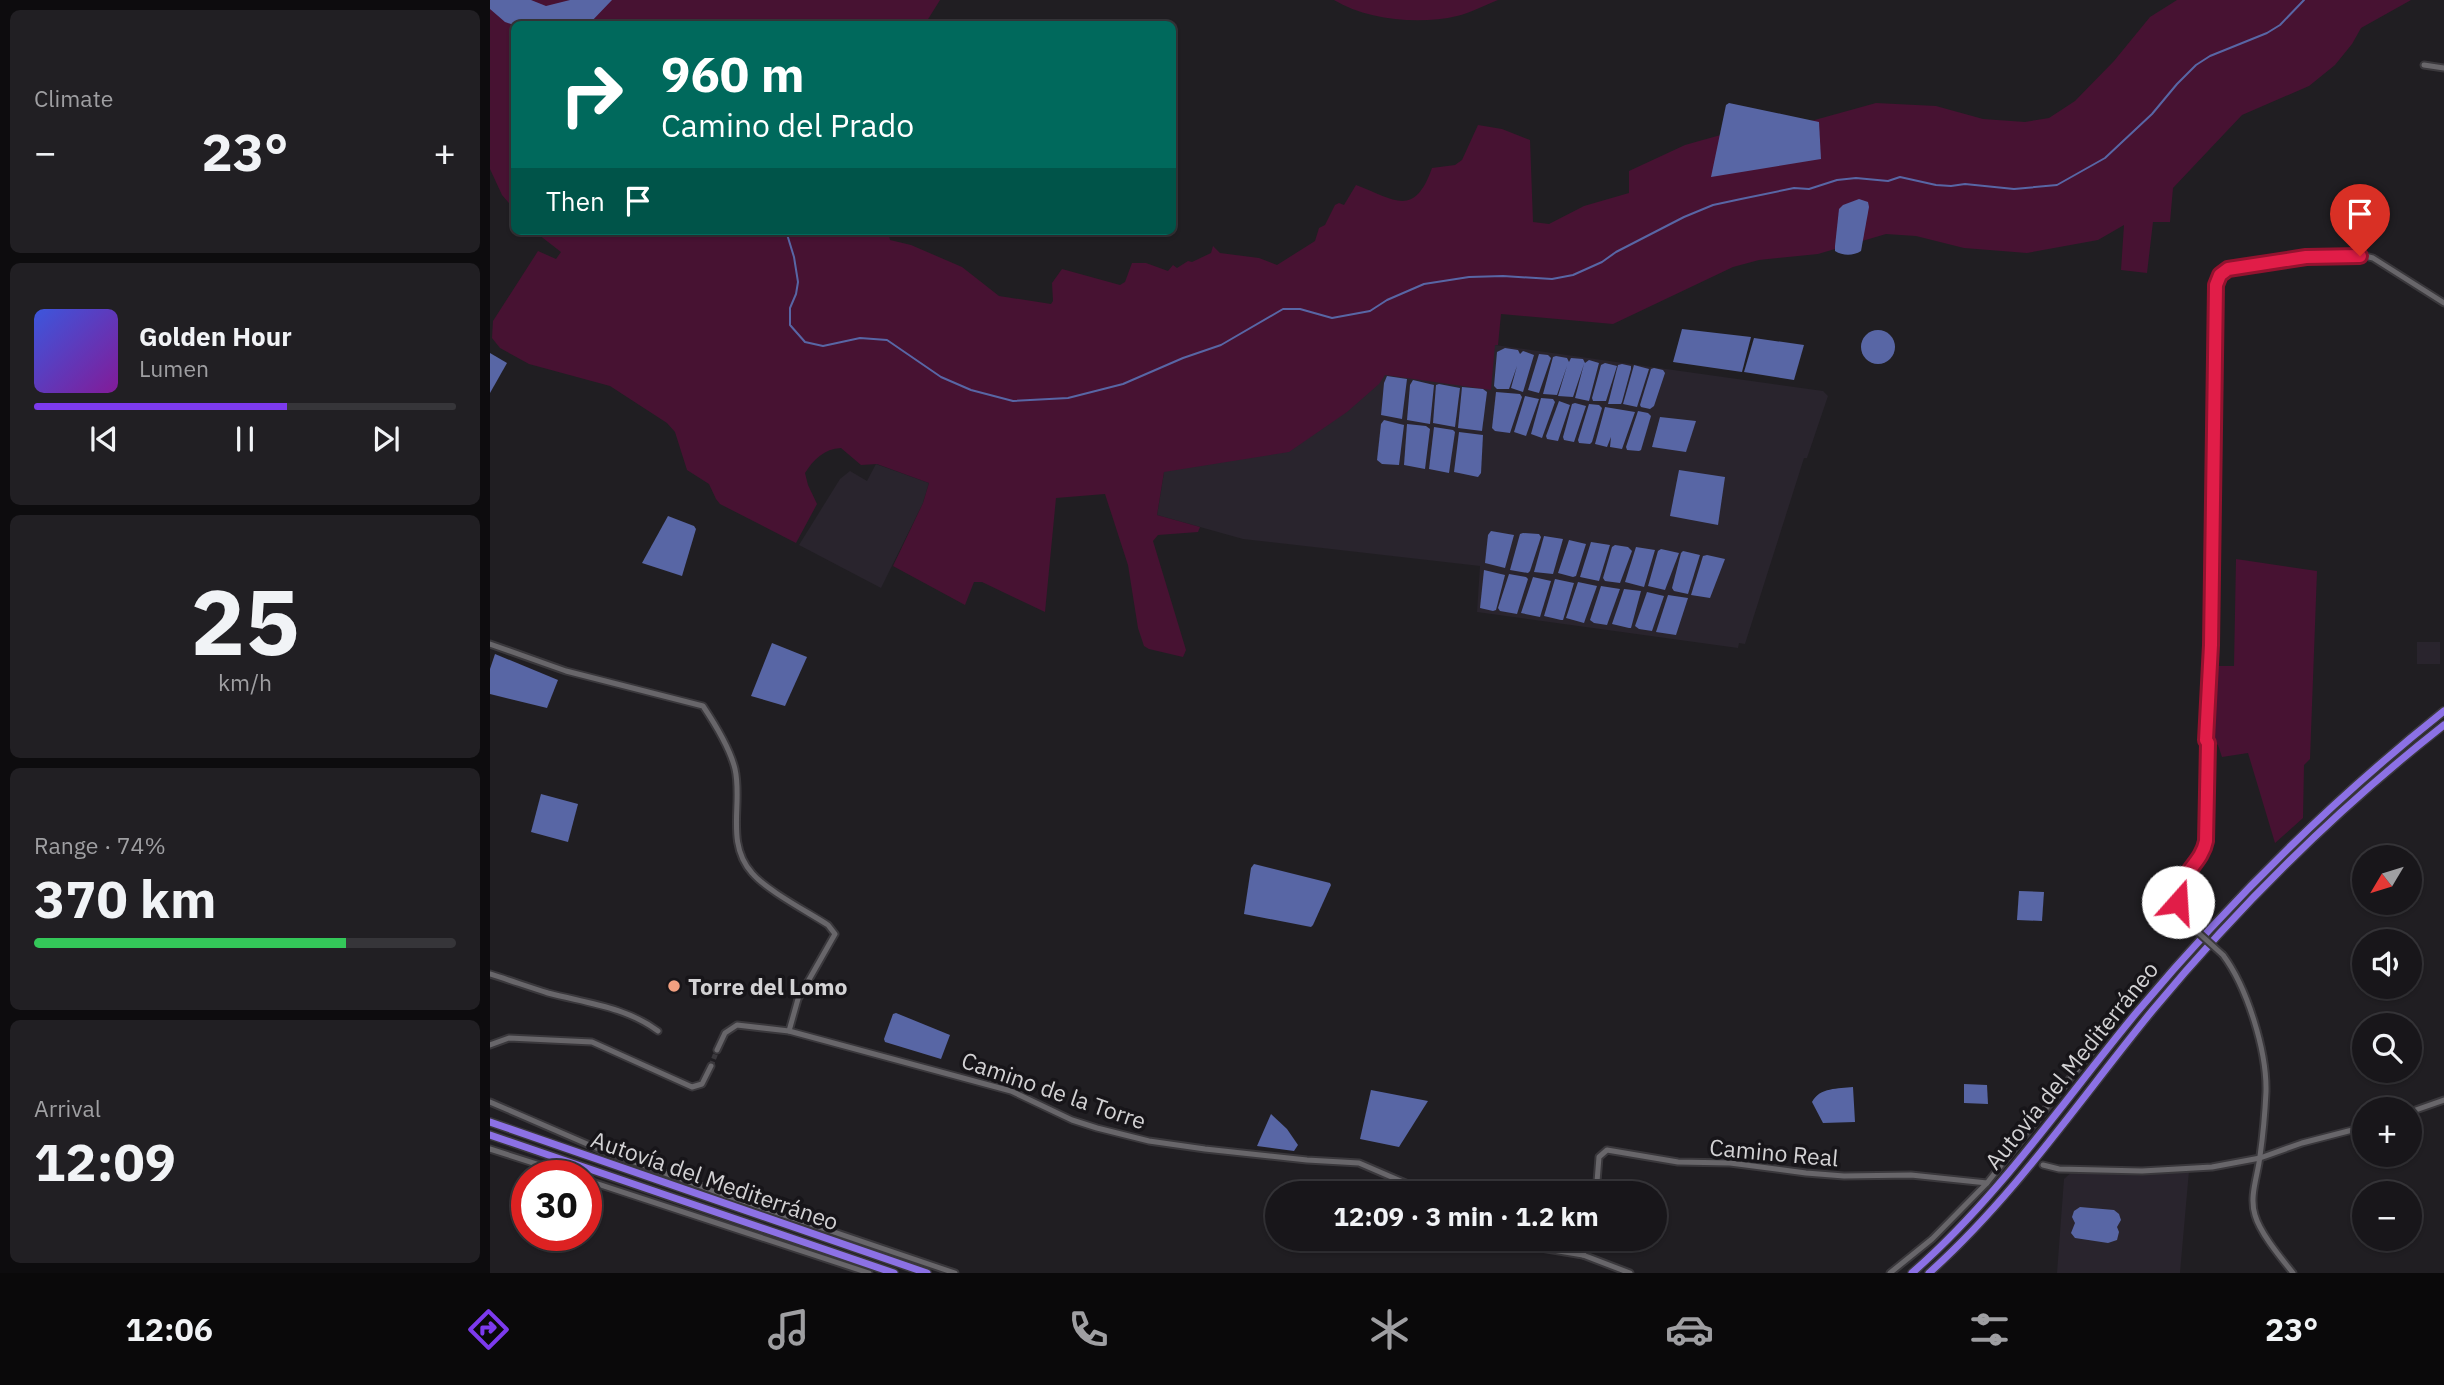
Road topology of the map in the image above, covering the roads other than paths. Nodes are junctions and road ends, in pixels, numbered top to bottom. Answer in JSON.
{"nodes":[{"id":1,"x":2424,"y":65,"type":"dead end"},
{"id":2,"x":2444,"y":68,"type":"edge"},
{"id":3,"x":2444,"y":303,"type":"edge"},
{"id":4,"x":490,"y":644,"type":"edge"},
{"id":5,"x":2444,"y":711,"type":"edge"},
{"id":6,"x":2444,"y":725,"type":"edge"},
{"id":7,"x":490,"y":974,"type":"edge"},
{"id":8,"x":658,"y":1031,"type":"dead end"},
{"id":9,"x":789,"y":1031,"type":"junction"},
{"id":10,"x":490,"y":1045,"type":"edge"},
{"id":11,"x":2094,"y":1048,"type":"dead end"},
{"id":12,"x":717,"y":1051,"type":"tunnel mouth"},
{"id":13,"x":711,"y":1066,"type":"tunnel mouth"},
{"id":14,"x":2444,"y":1100,"type":"edge"},
{"id":15,"x":490,"y":1102,"type":"edge"},
{"id":16,"x":2422,"y":1108,"type":"edge"},
{"id":17,"x":490,"y":1122,"type":"edge"},
{"id":18,"x":2352,"y":1131,"type":"edge"},
{"id":19,"x":490,"y":1135,"type":"edge"},
{"id":20,"x":490,"y":1149,"type":"edge"},
{"id":21,"x":2260,"y":1158,"type":"junction"},
{"id":22,"x":524,"y":1160,"type":"edge"},
{"id":23,"x":2043,"y":1166,"type":"dead end"},
{"id":24,"x":1401,"y":1181,"type":"edge"},
{"id":25,"x":1597,"y":1181,"type":"edge"},
{"id":26,"x":1987,"y":1182,"type":"junction"},
{"id":27,"x":602,"y":1185,"type":"edge"},
{"id":28,"x":1559,"y":1251,"type":"edge"},
{"id":29,"x":1584,"y":1251,"type":"edge"},
{"id":30,"x":1583,"y":1255,"type":"junction"},
{"id":31,"x":869,"y":1273,"type":"edge"},
{"id":32,"x":894,"y":1273,"type":"edge"},
{"id":33,"x":927,"y":1273,"type":"edge"},
{"id":34,"x":955,"y":1273,"type":"edge"},
{"id":35,"x":1630,"y":1273,"type":"edge"},
{"id":36,"x":1890,"y":1273,"type":"edge"},
{"id":37,"x":1912,"y":1273,"type":"edge"},
{"id":38,"x":1929,"y":1273,"type":"edge"},
{"id":39,"x":2293,"y":1273,"type":"edge"}],
"edges":[{"from":1,"to":2,"type":"street"},
{"from":3,"to":21,"type":"street","bridge":true},
{"from":4,"to":9,"type":"street"},
{"from":5,"to":37,"type":"highway","name":"Autovía del Mediterráneo"},
{"from":6,"to":38,"type":"highway","name":"Autovía del Mediterráneo"},
{"from":7,"to":8,"type":"street"},
{"from":9,"to":12,"type":"street","name":"Camino de la Torre"},
{"from":9,"to":24,"type":"street","name":"Camino de la Torre"},
{"from":10,"to":13,"type":"street"},
{"from":11,"to":26,"type":"street"},
{"from":14,"to":16,"type":"street"},
{"from":15,"to":34,"type":"street"},
{"from":17,"to":33,"type":"highway","name":"Autovía del Mediterráneo"},
{"from":18,"to":21,"type":"street"},
{"from":19,"to":32,"type":"highway","name":"Autovía del Mediterráneo"},
{"from":20,"to":22,"type":"street"},
{"from":21,"to":23,"type":"street"},
{"from":21,"to":39,"type":"street"},
{"from":25,"to":26,"type":"street","name":"Camino Real"},
{"from":26,"to":36,"type":"street"},
{"from":27,"to":31,"type":"street"},
{"from":28,"to":30,"type":"street"},
{"from":29,"to":30,"type":"street"},
{"from":30,"to":35,"type":"street"}]}
